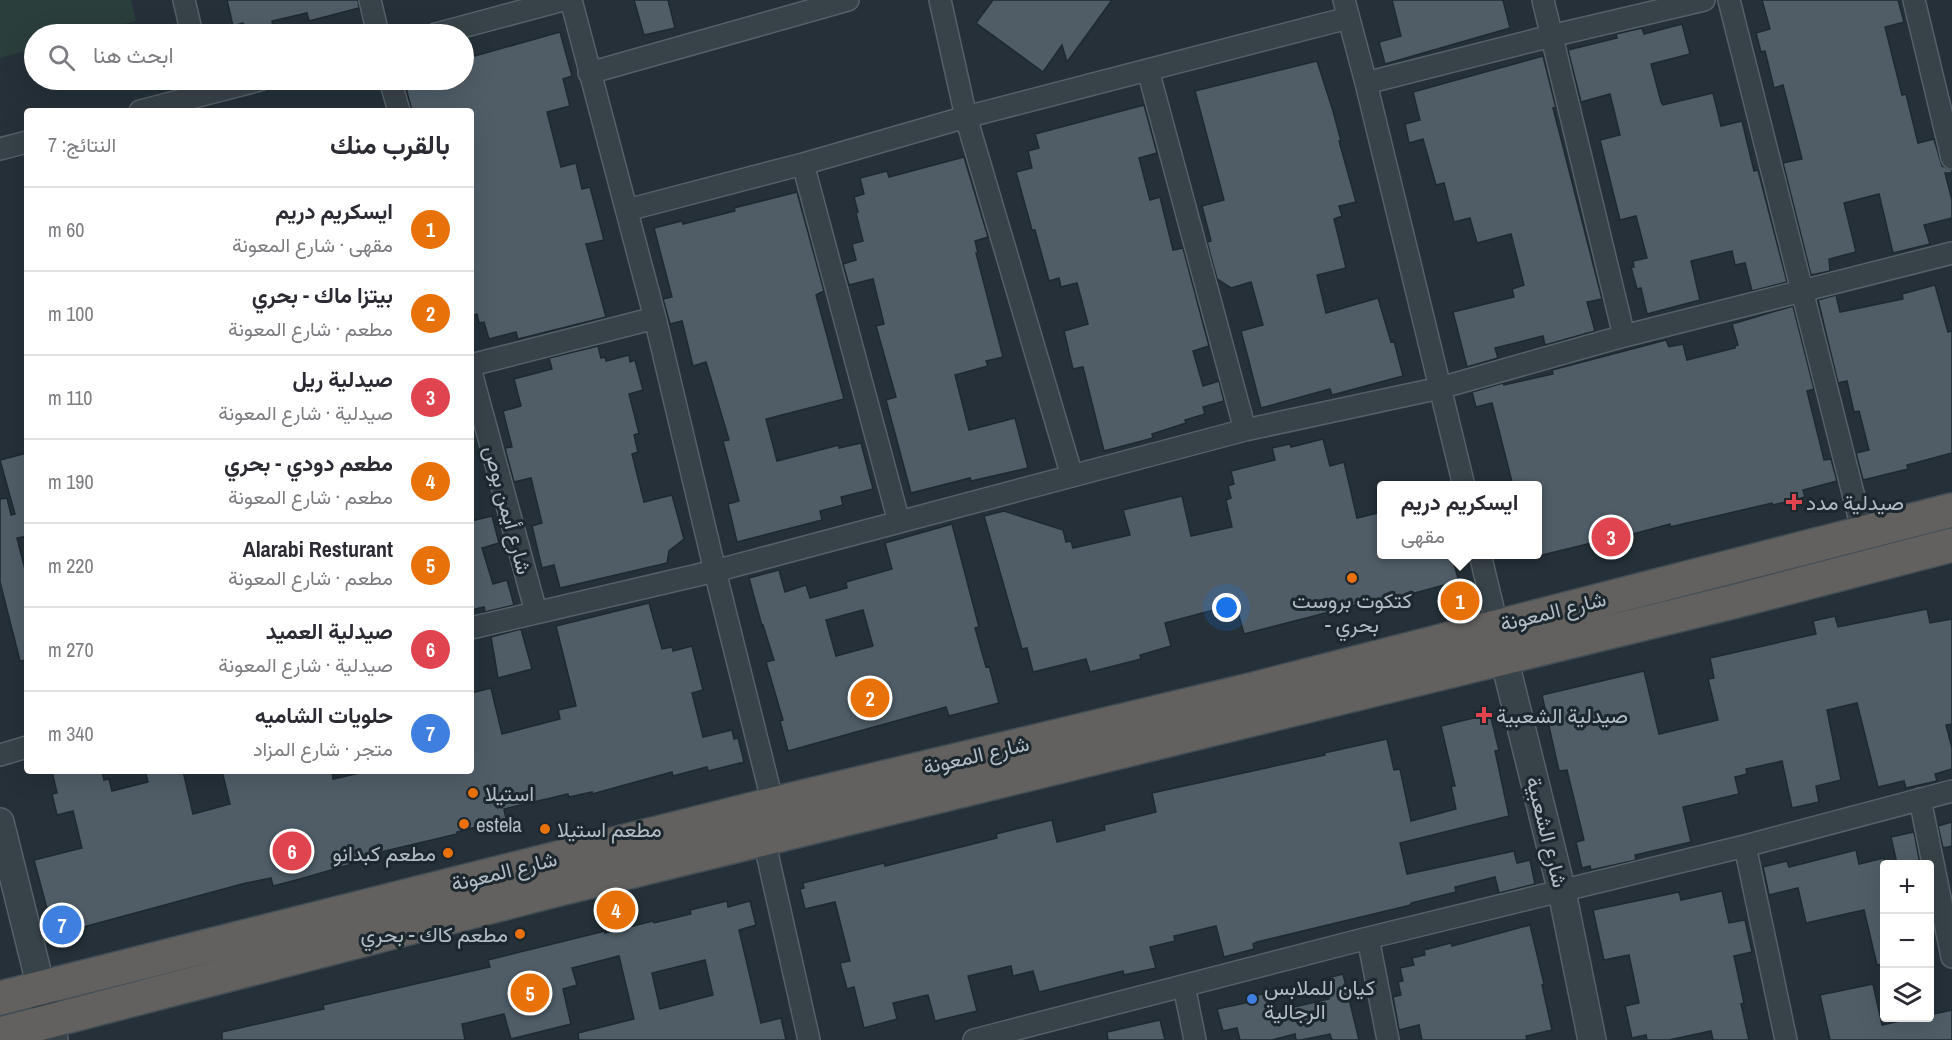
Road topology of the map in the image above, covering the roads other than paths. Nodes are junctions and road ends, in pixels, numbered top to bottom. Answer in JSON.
{"nodes":[{"id":1,"x":184,"y":0,"type":"edge"},
{"id":2,"x":370,"y":0,"type":"edge"},
{"id":3,"x":563,"y":0,"type":"edge"},
{"id":4,"x":571,"y":0,"type":"edge"},
{"id":5,"x":848,"y":0,"type":"edge"},
{"id":6,"x":940,"y":0,"type":"edge"},
{"id":7,"x":1543,"y":0,"type":"edge"},
{"id":8,"x":1704,"y":0,"type":"edge"},
{"id":9,"x":1728,"y":0,"type":"edge"},
{"id":10,"x":1914,"y":0,"type":"edge"},
{"id":11,"x":1346,"y":9,"type":"edge"},
{"id":12,"x":190,"y":24,"type":"edge"},
{"id":13,"x":376,"y":24,"type":"edge"},
{"id":14,"x":473,"y":24,"type":"edge"},
{"id":15,"x":1551,"y":36,"type":"junction"},
{"id":16,"x":1148,"y":70,"type":"junction"},
{"id":17,"x":589,"y":73,"type":"junction"},
{"id":18,"x":1366,"y":83,"type":"junction"},
{"id":19,"x":223,"y":90,"type":"edge"},
{"id":20,"x":393,"y":90,"type":"edge"},
{"id":21,"x":208,"y":94,"type":"edge"},
{"id":22,"x":152,"y":108,"type":"edge"},
{"id":23,"x":398,"y":108,"type":"edge"},
{"id":24,"x":966,"y":117,"type":"junction"},
{"id":25,"x":24,"y":143,"type":"edge"},
{"id":26,"x":0,"y":149,"type":"edge"},
{"id":27,"x":1952,"y":159,"type":"edge"},
{"id":28,"x":802,"y":164,"type":"junction"},
{"id":29,"x":627,"y":210,"type":"junction"},
{"id":30,"x":1952,"y":254,"type":"edge"},
{"id":31,"x":1802,"y":291,"type":"junction"},
{"id":32,"x":655,"y":318,"type":"junction"},
{"id":33,"x":1624,"y":336,"type":"junction"},
{"id":34,"x":474,"y":364,"type":"edge"},
{"id":35,"x":474,"y":383,"type":"edge"},
{"id":36,"x":1440,"y":388,"type":"junction"},
{"id":37,"x":1245,"y":430,"type":"junction"},
{"id":38,"x":1072,"y":476,"type":"junction"},
{"id":39,"x":1463,"y":481,"type":"edge"},
{"id":40,"x":1952,"y":510,"type":"edge"},
{"id":41,"x":899,"y":522,"type":"junction"},
{"id":42,"x":1863,"y":533,"type":"junction"},
{"id":43,"x":1952,"y":545,"type":"edge"},
{"id":44,"x":1481,"y":559,"type":"edge"},
{"id":45,"x":715,"y":572,"type":"junction"},
{"id":46,"x":536,"y":612,"type":"junction"},
{"id":47,"x":1497,"y":625,"type":"junction"},
{"id":48,"x":474,"y":627,"type":"edge"},
{"id":49,"x":1502,"y":657,"type":"junction"},
{"id":50,"x":24,"y":748,"type":"edge"},
{"id":51,"x":0,"y":755,"type":"edge"},
{"id":52,"x":1952,"y":791,"type":"edge"},
{"id":53,"x":1920,"y":799,"type":"junction"},
{"id":54,"x":773,"y":804,"type":"junction"},
{"id":55,"x":0,"y":822,"type":"edge"},
{"id":56,"x":764,"y":840,"type":"junction"},
{"id":57,"x":1745,"y":846,"type":"junction"},
{"id":58,"x":1562,"y":892,"type":"junction"},
{"id":59,"x":1368,"y":938,"type":"junction"},
{"id":60,"x":1952,"y":957,"type":"edge"},
{"id":61,"x":1184,"y":986,"type":"junction"},
{"id":62,"x":41,"y":987,"type":"junction"},
{"id":63,"x":0,"y":998,"type":"edge"},
{"id":64,"x":51,"y":1030,"type":"edge"},
{"id":65,"x":0,"y":1034,"type":"edge"},
{"id":66,"x":1007,"y":1036,"type":"edge"},
{"id":67,"x":809,"y":1040,"type":"edge"},
{"id":68,"x":974,"y":1040,"type":"edge"},
{"id":69,"x":1196,"y":1040,"type":"edge"},
{"id":70,"x":1388,"y":1040,"type":"edge"},
{"id":71,"x":1592,"y":1040,"type":"edge"},
{"id":72,"x":1786,"y":1040,"type":"edge"}],
"edges":[{"from":1,"to":12,"type":"street"},
{"from":2,"to":13,"type":"street"},
{"from":3,"to":14,"type":"street"},
{"from":4,"to":17,"type":"street"},
{"from":5,"to":17,"type":"street"},
{"from":6,"to":24,"type":"street"},
{"from":7,"to":15,"type":"street"},
{"from":8,"to":15,"type":"street"},
{"from":9,"to":31,"type":"street"},
{"from":10,"to":27,"type":"street"},
{"from":11,"to":16,"type":"street"},
{"from":11,"to":18,"type":"street"},
{"from":15,"to":18,"type":"street"},
{"from":15,"to":33,"type":"street"},
{"from":16,"to":24,"type":"street"},
{"from":16,"to":37,"type":"street"},
{"from":17,"to":29,"type":"street"},
{"from":18,"to":36,"type":"street"},
{"from":19,"to":21,"type":"street"},
{"from":20,"to":23,"type":"street"},
{"from":21,"to":22,"type":"street"},
{"from":24,"to":28,"type":"street"},
{"from":24,"to":38,"type":"street"},
{"from":25,"to":26,"type":"street"},
{"from":28,"to":29,"type":"street"},
{"from":28,"to":41,"type":"street"},
{"from":29,"to":32,"type":"street"},
{"from":30,"to":31,"type":"street"},
{"from":31,"to":33,"type":"street"},
{"from":31,"to":42,"type":"street"},
{"from":32,"to":34,"type":"street"},
{"from":32,"to":45,"type":"street"},
{"from":33,"to":36,"type":"street"},
{"from":35,"to":46,"type":"street","name":"شارع أيمن بوص"},
{"from":36,"to":37,"type":"street"},
{"from":36,"to":39,"type":"street"},
{"from":37,"to":38,"type":"street"},
{"from":38,"to":41,"type":"street"},
{"from":40,"to":42,"type":"highway","name":"شارع المعونة"},
{"from":41,"to":45,"type":"street"},
{"from":42,"to":47,"type":"highway","name":"شارع المعونة"},
{"from":43,"to":49,"type":"highway","name":"شارع المعونة"},
{"from":44,"to":47,"type":"street"},
{"from":45,"to":46,"type":"street"},
{"from":45,"to":54,"type":"street"},
{"from":46,"to":48,"type":"street"},
{"from":47,"to":49,"type":"street","name":"شارع الشعبية"},
{"from":47,"to":54,"type":"highway","name":"شارع المعونة"},
{"from":49,"to":56,"type":"highway","name":"شارع المعونة"},
{"from":49,"to":58,"type":"street","name":"شارع الشعبية"},
{"from":50,"to":51,"type":"street"},
{"from":52,"to":53,"type":"street"},
{"from":53,"to":57,"type":"street"},
{"from":53,"to":60,"type":"street"},
{"from":54,"to":62,"type":"highway","name":"شارع المعونة"},
{"from":55,"to":62,"type":"street"},
{"from":56,"to":64,"type":"highway","name":"شارع المعونة"},
{"from":56,"to":67,"type":"street"},
{"from":57,"to":58,"type":"street"},
{"from":57,"to":72,"type":"street"},
{"from":58,"to":59,"type":"street"},
{"from":58,"to":71,"type":"street","name":"شارع الشعبية"},
{"from":59,"to":61,"type":"street"},
{"from":59,"to":70,"type":"street"},
{"from":61,"to":66,"type":"street"},
{"from":61,"to":69,"type":"street"},
{"from":62,"to":63,"type":"highway","name":"شارع المعونة"},
{"from":62,"to":64,"type":"street"},
{"from":64,"to":65,"type":"highway","name":"شارع المعونة"},
{"from":66,"to":68,"type":"street"}]}
